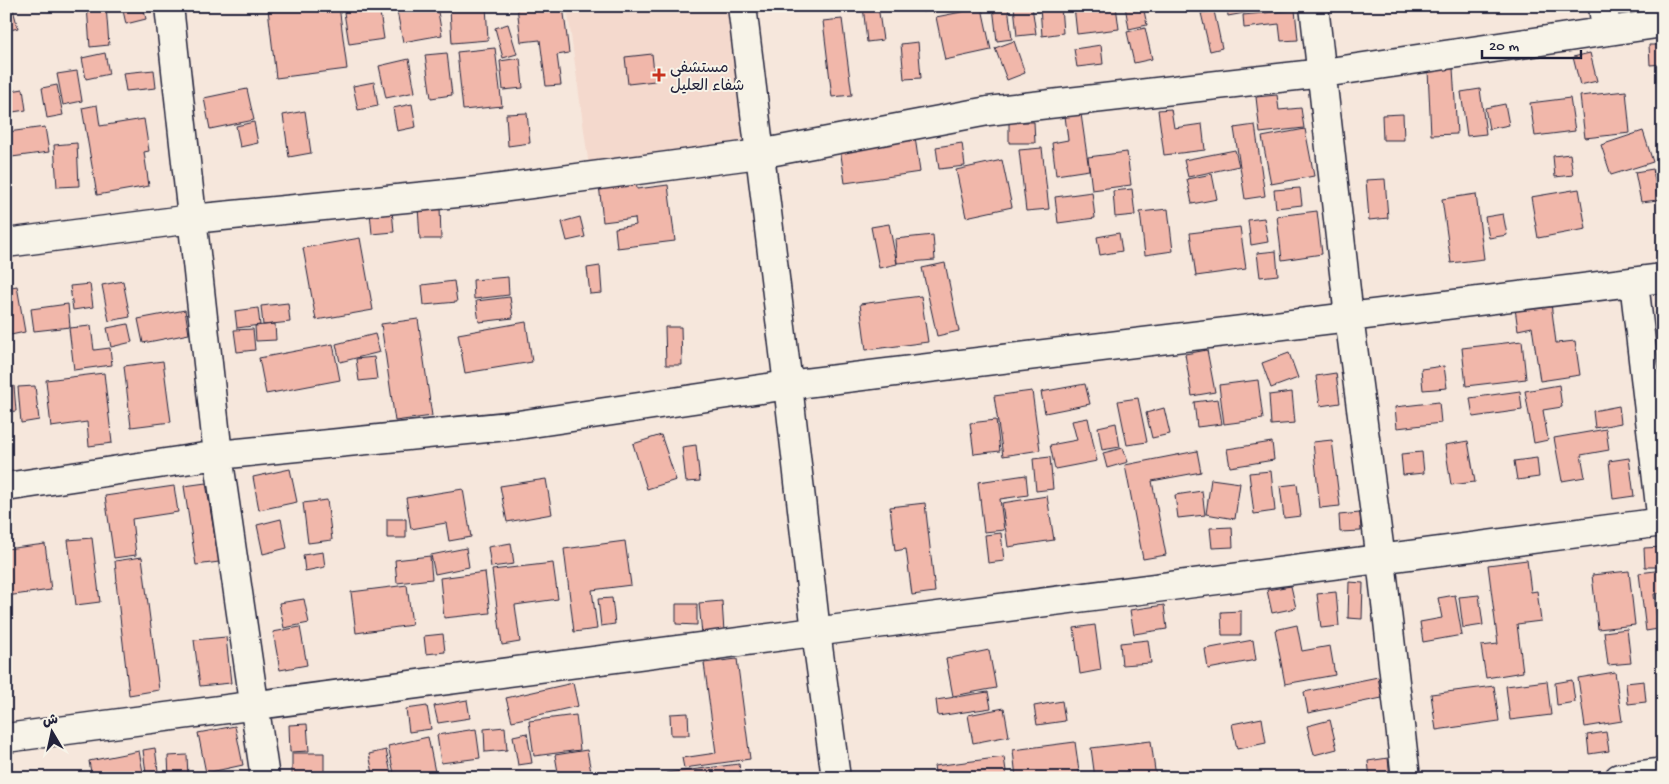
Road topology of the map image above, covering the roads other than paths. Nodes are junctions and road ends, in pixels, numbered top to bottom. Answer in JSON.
{"nodes":[{"id":1,"x":169,"y":6,"type":"edge"},
{"id":2,"x":742,"y":6,"type":"edge"},
{"id":3,"x":1314,"y":6,"type":"edge"},
{"id":4,"x":1605,"y":19,"type":"edge"},
{"id":5,"x":1663,"y":23,"type":"edge"},
{"id":6,"x":1323,"y":74,"type":"junction"},
{"id":7,"x":759,"y":154,"type":"junction"},
{"id":8,"x":192,"y":219,"type":"junction"},
{"id":9,"x":6,"y":243,"type":"edge"},
{"id":10,"x":1663,"y":278,"type":"edge"},
{"id":11,"x":1634,"y":282,"type":"junction"},
{"id":12,"x":1349,"y":318,"type":"junction"},
{"id":13,"x":788,"y":384,"type":"junction"},
{"id":14,"x":218,"y":455,"type":"junction"},
{"id":15,"x":6,"y":487,"type":"edge"},
{"id":16,"x":1662,"y":523,"type":"edge"},
{"id":17,"x":1381,"y":560,"type":"junction"},
{"id":18,"x":816,"y":632,"type":"junction"},
{"id":19,"x":255,"y":708,"type":"junction"},
{"id":20,"x":6,"y":738,"type":"edge"},
{"id":21,"x":1663,"y":772,"type":"edge"},
{"id":22,"x":265,"y":778,"type":"edge"},
{"id":23,"x":836,"y":778,"type":"edge"},
{"id":24,"x":1406,"y":778,"type":"edge"},
{"id":25,"x":1619,"y":778,"type":"edge"}],
"edges":[{"from":1,"to":8,"type":"street"},
{"from":2,"to":7,"type":"street"},
{"from":3,"to":6,"type":"street"},
{"from":4,"to":5,"type":"street"},
{"from":4,"to":6,"type":"street"},
{"from":6,"to":7,"type":"street"},
{"from":6,"to":12,"type":"street"},
{"from":7,"to":8,"type":"street"},
{"from":7,"to":13,"type":"street"},
{"from":8,"to":9,"type":"street"},
{"from":8,"to":14,"type":"street"},
{"from":10,"to":11,"type":"street"},
{"from":11,"to":12,"type":"street"},
{"from":11,"to":16,"type":"street"},
{"from":12,"to":13,"type":"street"},
{"from":12,"to":17,"type":"street"},
{"from":13,"to":14,"type":"street"},
{"from":13,"to":18,"type":"street"},
{"from":14,"to":15,"type":"street"},
{"from":14,"to":19,"type":"street"},
{"from":16,"to":17,"type":"street"},
{"from":17,"to":18,"type":"street"},
{"from":17,"to":24,"type":"street"},
{"from":18,"to":19,"type":"street"},
{"from":18,"to":23,"type":"street"},
{"from":19,"to":20,"type":"street"},
{"from":19,"to":22,"type":"street"},
{"from":21,"to":25,"type":"street"}]}
